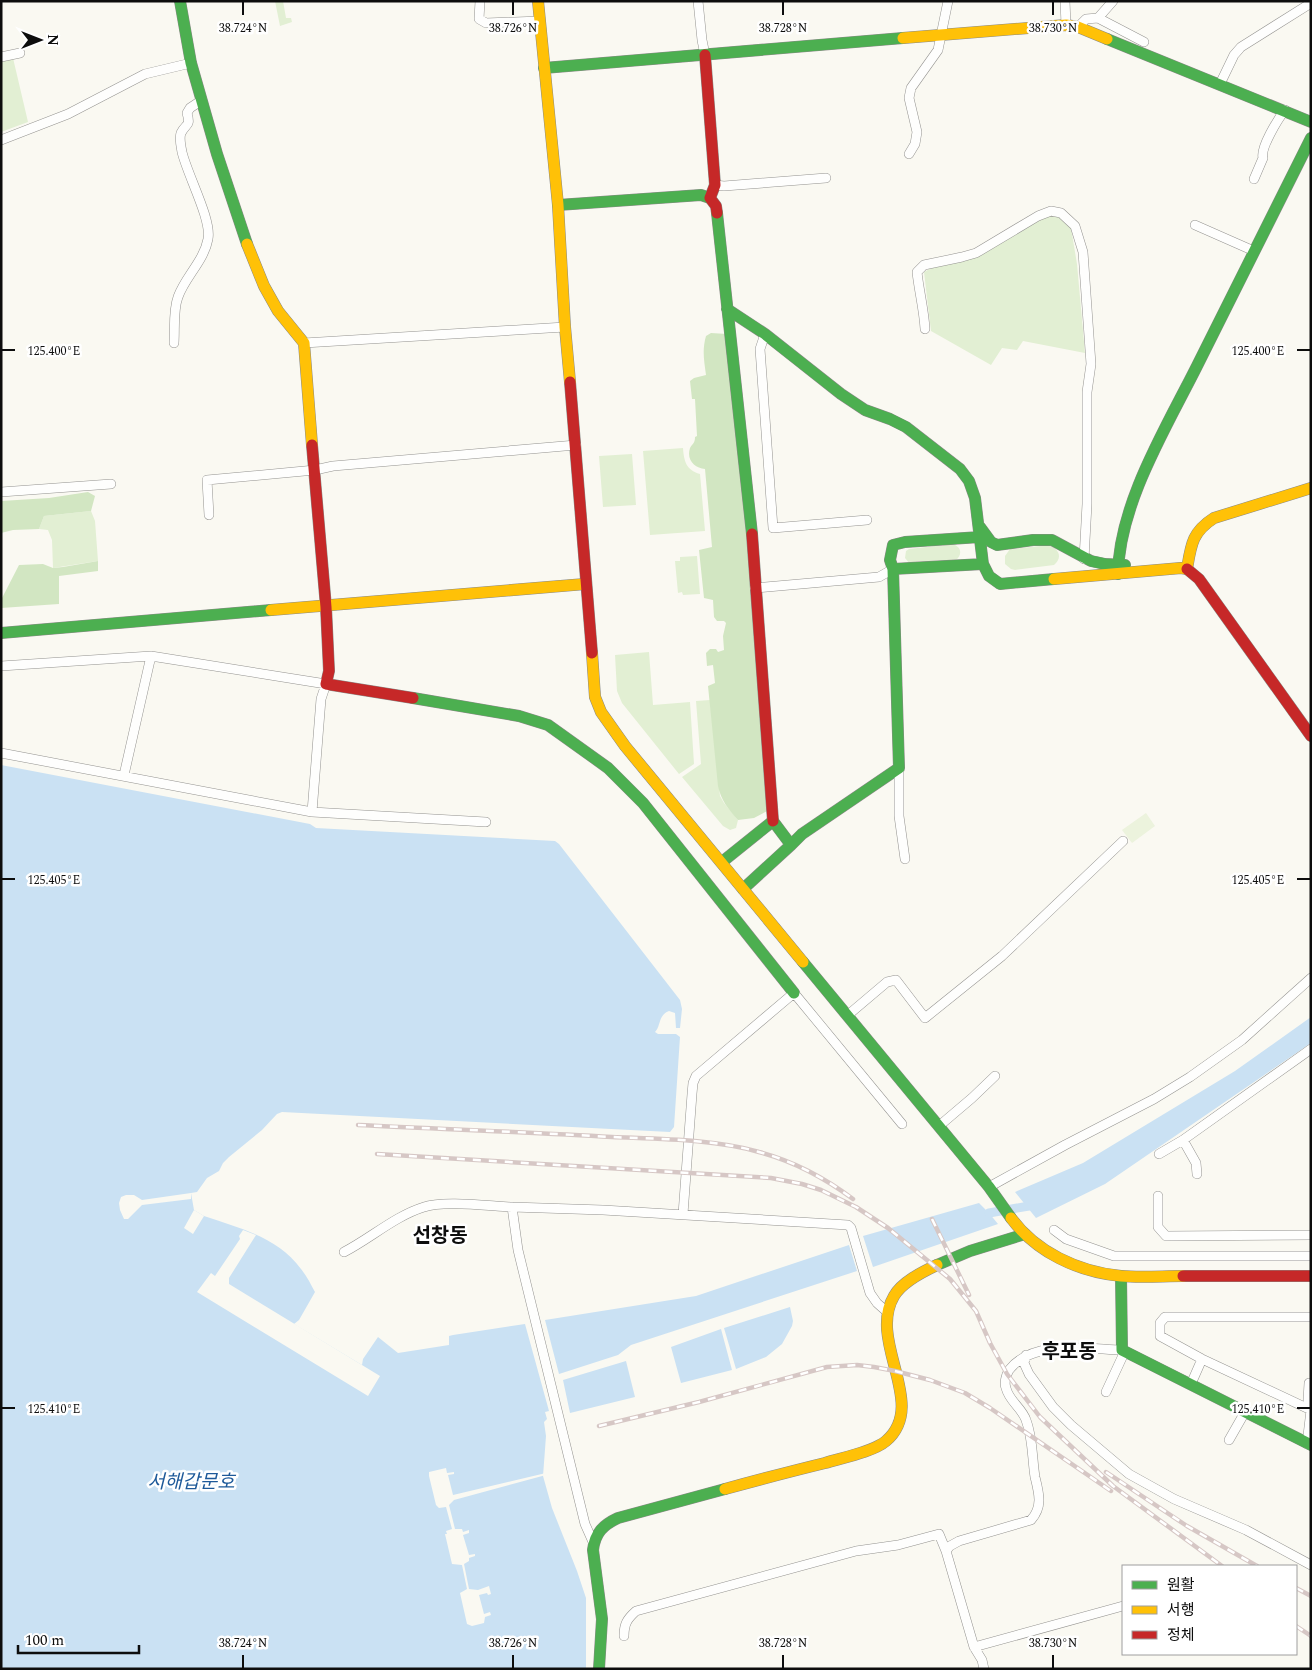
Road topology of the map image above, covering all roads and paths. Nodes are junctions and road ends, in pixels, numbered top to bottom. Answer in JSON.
{"nodes":[{"id":1,"x":180,"y":1,"type":"edge"},
{"id":2,"x":480,"y":1,"type":"edge"},
{"id":3,"x":538,"y":1,"type":"edge"},
{"id":4,"x":698,"y":1,"type":"edge"},
{"id":5,"x":948,"y":1,"type":"edge"},
{"id":6,"x":1066,"y":1,"type":"edge"},
{"id":7,"x":1113,"y":1,"type":"edge"},
{"id":8,"x":1311,"y":3,"type":"edge"},
{"id":9,"x":1098,"y":18,"type":"junction"},
{"id":10,"x":540,"y":21,"type":"junction"},
{"id":11,"x":1066,"y":25,"type":"junction"},
{"id":12,"x":1078,"y":27,"type":"junction"},
{"id":13,"x":942,"y":36,"type":"junction"},
{"id":14,"x":1144,"y":42,"type":"dead end"},
{"id":15,"x":20,"y":53,"type":"dead end"},
{"id":16,"x":705,"y":55,"type":"junction"},
{"id":17,"x":1,"y":57,"type":"edge"},
{"id":18,"x":191,"y":63,"type":"junction"},
{"id":19,"x":544,"y":68,"type":"junction"},
{"id":20,"x":1220,"y":84,"type":"junction"},
{"id":21,"x":202,"y":100,"type":"junction"},
{"id":22,"x":1285,"y":110,"type":"junction"},
{"id":23,"x":1311,"y":122,"type":"edge"},
{"id":24,"x":1311,"y":138,"type":"edge"},
{"id":25,"x":1,"y":140,"type":"edge"},
{"id":26,"x":909,"y":154,"type":"dead end"},
{"id":27,"x":826,"y":178,"type":"dead end"},
{"id":28,"x":1254,"y":178,"type":"dead end"},
{"id":29,"x":715,"y":185,"type":"junction"},
{"id":30,"x":710,"y":198,"type":"junction"},
{"id":31,"x":558,"y":205,"type":"junction"},
{"id":32,"x":1195,"y":225,"type":"dead end"},
{"id":33,"x":1254,"y":252,"type":"junction"},
{"id":34,"x":727,"y":309,"type":"junction"},
{"id":35,"x":565,"y":327,"type":"junction"},
{"id":36,"x":925,"y":329,"type":"dead end"},
{"id":37,"x":765,"y":334,"type":"junction"},
{"id":38,"x":174,"y":343,"type":"dead end"},
{"id":39,"x":304,"y":343,"type":"junction"},
{"id":40,"x":576,"y":445,"type":"junction"},
{"id":41,"x":315,"y":470,"type":"junction"},
{"id":42,"x":111,"y":484,"type":"dead end"},
{"id":43,"x":1311,"y":488,"type":"edge"},
{"id":44,"x":1,"y":492,"type":"edge"},
{"id":45,"x":209,"y":515,"type":"dead end"},
{"id":46,"x":867,"y":520,"type":"dead end"},
{"id":47,"x":979,"y":531,"type":"junction"},
{"id":48,"x":1084,"y":559,"type":"junction"},
{"id":49,"x":983,"y":564,"type":"junction"},
{"id":50,"x":893,"y":568,"type":"junction"},
{"id":51,"x":1184,"y":569,"type":"junction"},
{"id":52,"x":1118,"y":570,"type":"junction"},
{"id":53,"x":585,"y":584,"type":"junction"},
{"id":54,"x":755,"y":588,"type":"junction"},
{"id":55,"x":326,"y":606,"type":"junction"},
{"id":56,"x":1,"y":633,"type":"edge"},
{"id":57,"x":151,"y":656,"type":"junction"},
{"id":58,"x":1,"y":666,"type":"edge"},
{"id":59,"x":326,"y":684,"type":"junction"},
{"id":60,"x":1311,"y":736,"type":"edge"},
{"id":61,"x":1,"y":754,"type":"edge"},
{"id":62,"x":899,"y":768,"type":"junction"},
{"id":63,"x":124,"y":775,"type":"junction"},
{"id":64,"x":312,"y":812,"type":"junction"},
{"id":65,"x":773,"y":821,"type":"junction"},
{"id":66,"x":486,"y":822,"type":"dead end"},
{"id":67,"x":1124,"y":841,"type":"dead end"},
{"id":68,"x":791,"y":845,"type":"junction"},
{"id":69,"x":905,"y":859,"type":"dead end"},
{"id":70,"x":722,"y":862,"type":"junction"},
{"id":71,"x":743,"y":889,"type":"junction"},
{"id":72,"x":1311,"y":978,"type":"edge"},
{"id":73,"x":794,"y":993,"type":"junction"},
{"id":74,"x":848,"y":1015,"type":"junction"},
{"id":75,"x":1311,"y":1049,"type":"edge"},
{"id":76,"x":995,"y":1076,"type":"dead end"},
{"id":77,"x":902,"y":1124,"type":"dead end"},
{"id":78,"x":939,"y":1126,"type":"junction"},
{"id":79,"x":1183,"y":1140,"type":"junction"},
{"id":80,"x":1159,"y":1154,"type":"dead end"},
{"id":81,"x":1197,"y":1174,"type":"dead end"},
{"id":82,"x":990,"y":1188,"type":"junction"},
{"id":83,"x":1158,"y":1196,"type":"dead end"},
{"id":84,"x":512,"y":1207,"type":"junction"},
{"id":85,"x":683,"y":1214,"type":"junction"},
{"id":86,"x":1054,"y":1230,"type":"dead end"},
{"id":87,"x":1025,"y":1234,"type":"junction"},
{"id":88,"x":1311,"y":1235,"type":"edge"},
{"id":89,"x":344,"y":1252,"type":"dead end"},
{"id":90,"x":1311,"y":1256,"type":"edge"},
{"id":91,"x":1121,"y":1276,"type":"junction"},
{"id":92,"x":1311,"y":1276,"type":"edge"},
{"id":93,"x":886,"y":1311,"type":"junction"},
{"id":94,"x":1311,"y":1317,"type":"edge"},
{"id":95,"x":1123,"y":1351,"type":"junction"},
{"id":96,"x":1026,"y":1355,"type":"junction"},
{"id":97,"x":1202,"y":1359,"type":"junction"},
{"id":98,"x":1309,"y":1383,"type":"dead end"},
{"id":99,"x":1191,"y":1384,"type":"junction"},
{"id":100,"x":1106,"y":1392,"type":"dead end"},
{"id":101,"x":1311,"y":1410,"type":"edge"},
{"id":102,"x":1245,"y":1412,"type":"junction"},
{"id":103,"x":1229,"y":1440,"type":"dead end"},
{"id":104,"x":1309,"y":1445,"type":"edge"},
{"id":105,"x":592,"y":1542,"type":"junction"},
{"id":106,"x":946,"y":1551,"type":"junction"},
{"id":107,"x":1311,"y":1565,"type":"edge"},
{"id":108,"x":1122,"y":1606,"type":"edge"},
{"id":109,"x":624,"y":1636,"type":"dead end"},
{"id":110,"x":974,"y":1647,"type":"junction"},
{"id":111,"x":600,"y":1669,"type":"edge"},
{"id":112,"x":984,"y":1669,"type":"edge"}],
"edges":[{"from":1,"to":18,"type":"street"},
{"from":2,"to":10,"type":"street"},
{"from":3,"to":10,"type":"street"},
{"from":4,"to":16,"type":"street"},
{"from":5,"to":13,"type":"street"},
{"from":6,"to":11,"type":"street"},
{"from":7,"to":9,"type":"street"},
{"from":8,"to":20,"type":"street"},
{"from":9,"to":12,"type":"street"},
{"from":9,"to":14,"type":"street"},
{"from":10,"to":19,"type":"street"},
{"from":11,"to":12,"type":"street"},
{"from":11,"to":13,"type":"street"},
{"from":12,"to":20,"type":"street"},
{"from":13,"to":16,"type":"street"},
{"from":13,"to":26,"type":"street"},
{"from":15,"to":17,"type":"street"},
{"from":16,"to":19,"type":"street"},
{"from":16,"to":29,"type":"street"},
{"from":18,"to":21,"type":"street"},
{"from":18,"to":25,"type":"street"},
{"from":19,"to":31,"type":"street"},
{"from":20,"to":22,"type":"street"},
{"from":21,"to":38,"type":"street"},
{"from":21,"to":39,"type":"street"},
{"from":22,"to":23,"type":"street"},
{"from":22,"to":28,"type":"street"},
{"from":24,"to":33,"type":"street"},
{"from":27,"to":29,"type":"street"},
{"from":29,"to":30,"type":"street"},
{"from":30,"to":31,"type":"street"},
{"from":30,"to":34,"type":"street"},
{"from":31,"to":35,"type":"street"},
{"from":32,"to":33,"type":"street"},
{"from":33,"to":52,"type":"street"},
{"from":34,"to":37,"type":"street"},
{"from":34,"to":54,"type":"street"},
{"from":35,"to":39,"type":"street"},
{"from":35,"to":40,"type":"street"},
{"from":36,"to":48,"type":"street"},
{"from":37,"to":46,"type":"street"},
{"from":37,"to":47,"type":"street"},
{"from":39,"to":41,"type":"street"},
{"from":40,"to":41,"type":"street"},
{"from":40,"to":53,"type":"street"},
{"from":41,"to":45,"type":"street"},
{"from":41,"to":55,"type":"street"},
{"from":42,"to":44,"type":"street"},
{"from":43,"to":51,"type":"street"},
{"from":47,"to":48,"type":"street"},
{"from":47,"to":49,"type":"street"},
{"from":47,"to":50,"type":"street"},
{"from":48,"to":52,"type":"street"},
{"from":49,"to":50,"type":"street"},
{"from":49,"to":52,"type":"street"},
{"from":50,"to":54,"type":"street"},
{"from":50,"to":62,"type":"street"},
{"from":51,"to":52,"type":"street"},
{"from":51,"to":60,"type":"street"},
{"from":53,"to":55,"type":"street"},
{"from":53,"to":70,"type":"street"},
{"from":54,"to":65,"type":"street"},
{"from":55,"to":56,"type":"street"},
{"from":55,"to":59,"type":"street"},
{"from":57,"to":58,"type":"street"},
{"from":57,"to":59,"type":"street"},
{"from":57,"to":63,"type":"street"},
{"from":59,"to":64,"type":"street"},
{"from":59,"to":73,"type":"street"},
{"from":61,"to":63,"type":"street"},
{"from":62,"to":68,"type":"street"},
{"from":62,"to":69,"type":"street"},
{"from":63,"to":64,"type":"street"},
{"from":64,"to":66,"type":"street"},
{"from":65,"to":68,"type":"street"},
{"from":65,"to":70,"type":"street"},
{"from":67,"to":74,"type":"street"},
{"from":68,"to":71,"type":"street"},
{"from":70,"to":71,"type":"street"},
{"from":71,"to":74,"type":"street"},
{"from":72,"to":82,"type":"street"},
{"from":73,"to":77,"type":"street"},
{"from":73,"to":85,"type":"street"},
{"from":74,"to":78,"type":"street"},
{"from":75,"to":79,"type":"street"},
{"from":76,"to":78,"type":"street"},
{"from":78,"to":82,"type":"street"},
{"from":79,"to":80,"type":"street"},
{"from":79,"to":81,"type":"street"},
{"from":82,"to":87,"type":"street"},
{"from":83,"to":88,"type":"street"},
{"from":84,"to":85,"type":"street"},
{"from":84,"to":89,"type":"street"},
{"from":84,"to":105,"type":"street"},
{"from":85,"to":93,"type":"street"},
{"from":86,"to":90,"type":"street"},
{"from":87,"to":91,"type":"street"},
{"from":87,"to":93,"type":"street"},
{"from":91,"to":92,"type":"street"},
{"from":91,"to":95,"type":"street"},
{"from":93,"to":105,"type":"street"},
{"from":94,"to":97,"type":"street"},
{"from":95,"to":96,"type":"street"},
{"from":95,"to":99,"type":"street"},
{"from":95,"to":100,"type":"street"},
{"from":96,"to":106,"type":"street"},
{"from":96,"to":107,"type":"street"},
{"from":97,"to":99,"type":"street"},
{"from":97,"to":101,"type":"street"},
{"from":98,"to":101,"type":"street"},
{"from":99,"to":102,"type":"street"},
{"from":101,"to":104,"type":"street"},
{"from":102,"to":103,"type":"street"},
{"from":102,"to":104,"type":"street"},
{"from":105,"to":111,"type":"street"},
{"from":106,"to":109,"type":"street"},
{"from":106,"to":110,"type":"street"},
{"from":108,"to":110,"type":"street"},
{"from":110,"to":112,"type":"street"}]}
